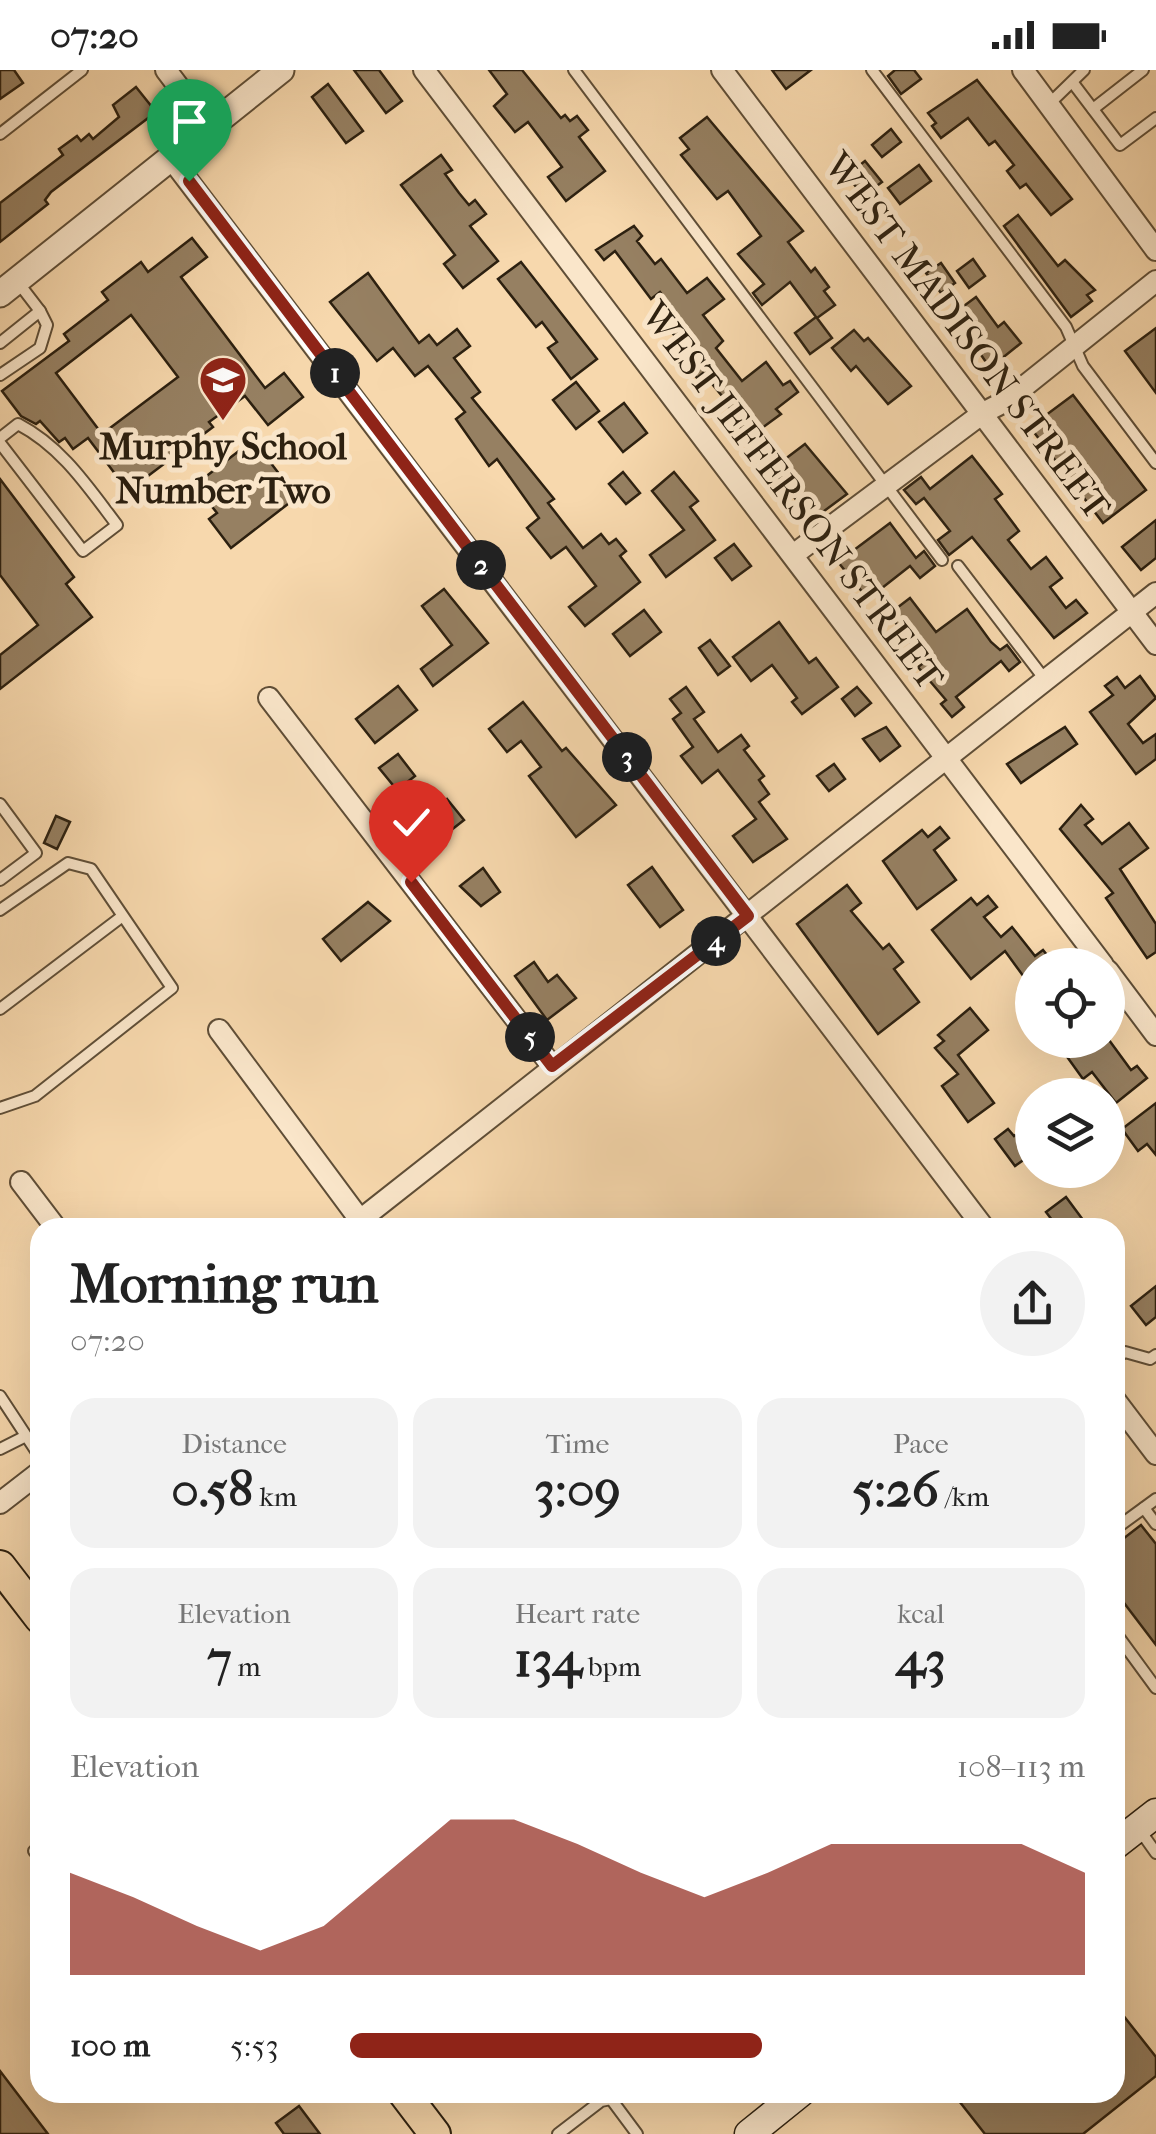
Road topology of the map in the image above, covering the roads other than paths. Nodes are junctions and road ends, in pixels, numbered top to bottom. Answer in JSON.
{"nodes":[{"id":1,"x":82,"y":70,"type":"edge"},
{"id":2,"x":166,"y":70,"type":"edge"},
{"id":3,"x":281,"y":70,"type":"edge"},
{"id":4,"x":424,"y":70,"type":"edge"},
{"id":5,"x":574,"y":70,"type":"edge"},
{"id":6,"x":722,"y":70,"type":"edge"},
{"id":7,"x":872,"y":70,"type":"edge"},
{"id":8,"x":1022,"y":70,"type":"edge"},
{"id":9,"x":1084,"y":70,"type":"edge"},
{"id":10,"x":1143,"y":70,"type":"edge"},
{"id":11,"x":1073,"y":82,"type":"junction"},
{"id":12,"x":1049,"y":104,"type":"junction"},
{"id":13,"x":1093,"y":109,"type":"junction"},
{"id":14,"x":1156,"y":118,"type":"edge"},
{"id":15,"x":209,"y":127,"type":"junction"},
{"id":16,"x":0,"y":134,"type":"edge"},
{"id":17,"x":170,"y":157,"type":"junction"},
{"id":18,"x":1156,"y":250,"type":"edge"},
{"id":19,"x":1156,"y":281,"type":"edge"},
{"id":20,"x":8,"y":287,"type":"edge"},
{"id":21,"x":40,"y":310,"type":"junction"},
{"id":22,"x":0,"y":343,"type":"edge"},
{"id":23,"x":1075,"y":347,"type":"junction"},
{"id":24,"x":0,"y":375,"type":"edge"},
{"id":25,"x":983,"y":412,"type":"junction"},
{"id":26,"x":0,"y":440,"type":"edge"},
{"id":27,"x":1156,"y":463,"type":"edge"},
{"id":28,"x":886,"y":486,"type":"junction"},
{"id":29,"x":793,"y":556,"type":"junction"},
{"id":30,"x":942,"y":560,"type":"dead end"},
{"id":31,"x":958,"y":566,"type":"dead end"},
{"id":32,"x":1156,"y":593,"type":"edge"},
{"id":33,"x":1132,"y":612,"type":"junction"},
{"id":34,"x":1156,"y":644,"type":"edge"},
{"id":35,"x":1047,"y":682,"type":"junction"},
{"id":36,"x":270,"y":698,"type":"dead end"},
{"id":37,"x":948,"y":760,"type":"junction"},
{"id":38,"x":0,"y":804,"type":"edge"},
{"id":39,"x":0,"y":880,"type":"edge"},
{"id":40,"x":0,"y":910,"type":"edge"},
{"id":41,"x":748,"y":916,"type":"junction"},
{"id":42,"x":120,"y":918,"type":"junction"},
{"id":43,"x":1090,"y":948,"type":"edge"},
{"id":44,"x":1125,"y":994,"type":"edge"},
{"id":45,"x":0,"y":1010,"type":"edge"},
{"id":46,"x":218,"y":1030,"type":"dead end"},
{"id":47,"x":1156,"y":1035,"type":"edge"},
{"id":48,"x":552,"y":1066,"type":"junction"},
{"id":49,"x":0,"y":1108,"type":"edge"},
{"id":50,"x":21,"y":1182,"type":"dead end"},
{"id":51,"x":48,"y":1218,"type":"edge"},
{"id":52,"x":354,"y":1218,"type":"edge"},
{"id":53,"x":367,"y":1218,"type":"edge"},
{"id":54,"x":976,"y":1218,"type":"edge"},
{"id":55,"x":1125,"y":1352,"type":"edge"},
{"id":56,"x":1156,"y":1355,"type":"edge"},
{"id":57,"x":0,"y":1396,"type":"edge"},
{"id":58,"x":1125,"y":1413,"type":"edge"},
{"id":59,"x":24,"y":1437,"type":"junction"},
{"id":60,"x":30,"y":1444,"type":"edge"},
{"id":61,"x":0,"y":1450,"type":"edge"},
{"id":62,"x":1156,"y":1454,"type":"edge"},
{"id":63,"x":30,"y":1480,"type":"edge"},
{"id":64,"x":1156,"y":1499,"type":"edge"},
{"id":65,"x":0,"y":1503,"type":"edge"},
{"id":66,"x":1144,"y":1508,"type":"junction"},
{"id":67,"x":1125,"y":1522,"type":"edge"},
{"id":68,"x":1156,"y":1524,"type":"edge"},
{"id":69,"x":0,"y":1566,"type":"edge"},
{"id":70,"x":30,"y":1605,"type":"edge"},
{"id":71,"x":1125,"y":1646,"type":"edge"},
{"id":72,"x":1156,"y":1688,"type":"edge"},
{"id":73,"x":1147,"y":1820,"type":"edge"},
{"id":74,"x":1125,"y":1837,"type":"edge"},
{"id":75,"x":1156,"y":1853,"type":"edge"},
{"id":76,"x":409,"y":2103,"type":"edge"},
{"id":77,"x":411,"y":2103,"type":"edge"},
{"id":78,"x":597,"y":2103,"type":"edge"},
{"id":79,"x":613,"y":2103,"type":"edge"},
{"id":80,"x":787,"y":2103,"type":"edge"},
{"id":81,"x":423,"y":2134,"type":"edge"},
{"id":82,"x":434,"y":2134,"type":"edge"},
{"id":83,"x":558,"y":2134,"type":"edge"},
{"id":84,"x":636,"y":2134,"type":"edge"},
{"id":85,"x":749,"y":2134,"type":"edge"}],
"edges":[{"from":1,"to":16,"type":"lane"},
{"from":2,"to":15,"type":"street"},
{"from":3,"to":15,"type":"street"},
{"from":4,"to":29,"type":"street","name":"WEST JEFFERSON STREET"},
{"from":5,"to":28,"type":"lane"},
{"from":6,"to":25,"type":"street","name":"WEST MADISON STREET"},
{"from":7,"to":23,"type":"lane"},
{"from":8,"to":12,"type":"street"},
{"from":9,"to":11,"type":"lane"},
{"from":10,"to":13,"type":"lane"},
{"from":11,"to":12,"type":"lane"},
{"from":11,"to":13,"type":"lane"},
{"from":12,"to":18,"type":"street"},
{"from":13,"to":14,"type":"lane"},
{"from":15,"to":17,"type":"street"},
{"from":17,"to":20,"type":"street"},
{"from":17,"to":41,"type":"street"},
{"from":19,"to":23,"type":"street"},
{"from":20,"to":21,"type":"lane"},
{"from":21,"to":22,"type":"lane"},
{"from":21,"to":24,"type":"lane"},
{"from":23,"to":25,"type":"street"},
{"from":23,"to":27,"type":"lane"},
{"from":25,"to":28,"type":"street"},
{"from":25,"to":33,"type":"street","name":"WEST MADISON STREET"},
{"from":26,"to":26,"type":"lane"},
{"from":28,"to":29,"type":"street"},
{"from":28,"to":30,"type":"lane"},
{"from":29,"to":37,"type":"street","name":"WEST JEFFERSON STREET"},
{"from":31,"to":35,"type":"lane"},
{"from":32,"to":33,"type":"street"},
{"from":33,"to":34,"type":"street","name":"WEST MADISON STREET"},
{"from":33,"to":35,"type":"street"},
{"from":35,"to":37,"type":"street"},
{"from":36,"to":48,"type":"street"},
{"from":37,"to":41,"type":"street"},
{"from":37,"to":43,"type":"street","name":"WEST JEFFERSON STREET"},
{"from":38,"to":39,"type":"lane"},
{"from":40,"to":42,"type":"lane"},
{"from":41,"to":48,"type":"street"},
{"from":41,"to":54,"type":"street"},
{"from":42,"to":45,"type":"lane"},
{"from":42,"to":49,"type":"lane"},
{"from":44,"to":47,"type":"street","name":"WEST JEFFERSON STREET"},
{"from":46,"to":52,"type":"street"},
{"from":48,"to":53,"type":"street"},
{"from":50,"to":51,"type":"street"},
{"from":55,"to":56,"type":"lane"},
{"from":57,"to":59,"type":"lane"},
{"from":58,"to":62,"type":"street"},
{"from":59,"to":60,"type":"lane"},
{"from":59,"to":61,"type":"lane"},
{"from":63,"to":65,"type":"street"},
{"from":64,"to":66,"type":"lane"},
{"from":66,"to":67,"type":"lane"},
{"from":66,"to":68,"type":"lane"},
{"from":69,"to":70,"type":"main road"},
{"from":71,"to":72,"type":"lane"},
{"from":73,"to":74,"type":"main road"},
{"from":73,"to":75,"type":"lane"},
{"from":76,"to":81,"type":"main road"},
{"from":77,"to":82,"type":"main road"},
{"from":78,"to":83,"type":"lane"},
{"from":79,"to":84,"type":"lane"},
{"from":80,"to":85,"type":"main road"}]}
